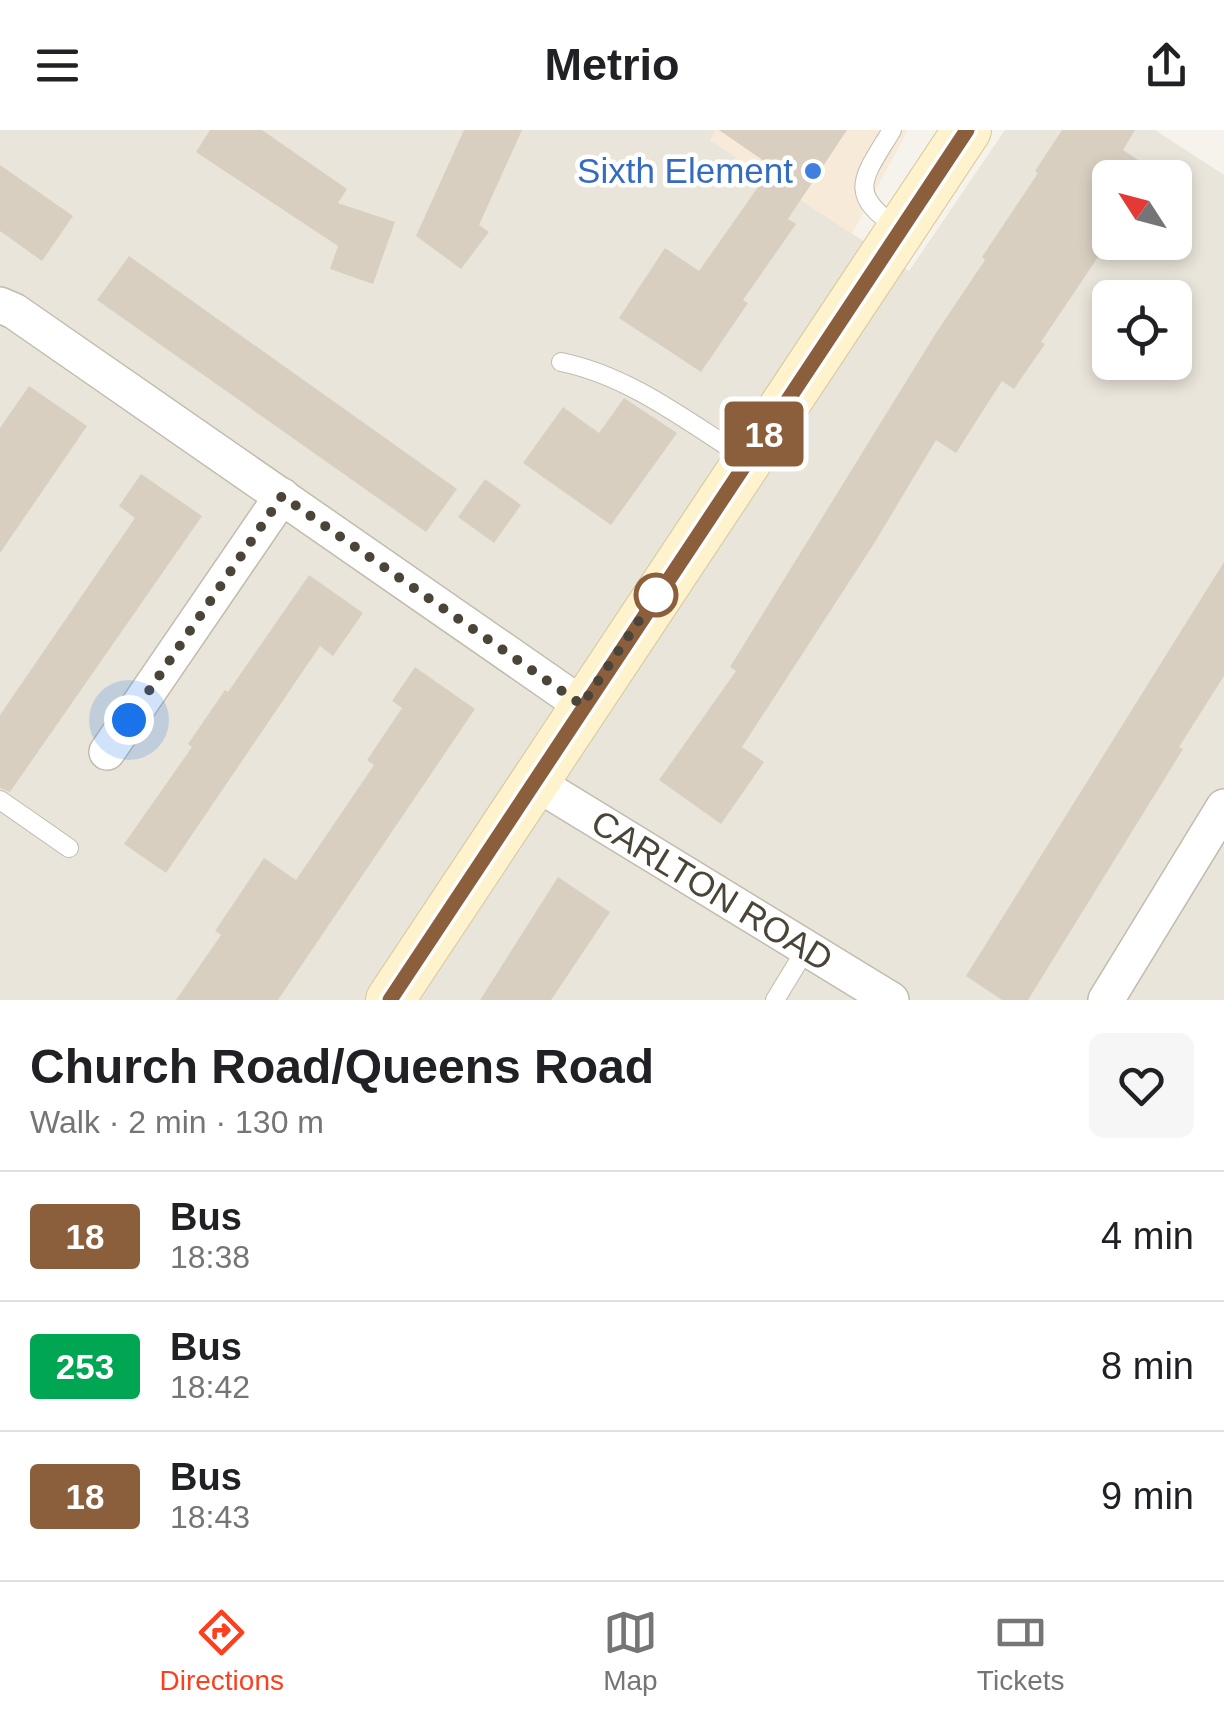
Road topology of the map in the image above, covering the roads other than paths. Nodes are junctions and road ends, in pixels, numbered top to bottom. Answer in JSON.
{"nodes":[{"id":1,"x":892,"y":130,"type":"edge"},
{"id":2,"x":967,"y":130,"type":"edge"},
{"id":3,"x":901,"y":230,"type":"junction"},
{"id":4,"x":5,"y":316,"type":"edge"},
{"id":5,"x":562,"y":362,"type":"dead end"},
{"id":6,"x":748,"y":459,"type":"junction"},
{"id":7,"x":282,"y":496,"type":"junction"},
{"id":8,"x":582,"y":705,"type":"junction"},
{"id":9,"x":107,"y":752,"type":"dead end"},
{"id":10,"x":532,"y":781,"type":"junction"},
{"id":11,"x":0,"y":800,"type":"edge"},
{"id":12,"x":1224,"y":807,"type":"edge"},
{"id":13,"x":68,"y":848,"type":"dead end"},
{"id":14,"x":806,"y":948,"type":"junction"},
{"id":15,"x":390,"y":1000,"type":"edge"},
{"id":16,"x":774,"y":1000,"type":"edge"},
{"id":17,"x":891,"y":1000,"type":"edge"},
{"id":18,"x":1106,"y":1000,"type":"edge"}],
"edges":[{"from":1,"to":3,"type":"lane"},
{"from":2,"to":3,"type":"main road"},
{"from":3,"to":6,"type":"main road"},
{"from":4,"to":7,"type":"street"},
{"from":5,"to":6,"type":"lane"},
{"from":6,"to":8,"type":"main road"},
{"from":7,"to":8,"type":"street"},
{"from":7,"to":9,"type":"street"},
{"from":8,"to":10,"type":"main road"},
{"from":10,"to":14,"type":"street","name":"CARLTON ROAD"},
{"from":10,"to":15,"type":"main road"},
{"from":11,"to":13,"type":"lane"},
{"from":12,"to":18,"type":"street"},
{"from":14,"to":16,"type":"lane"},
{"from":14,"to":17,"type":"street","name":"CARLTON ROAD"}]}
